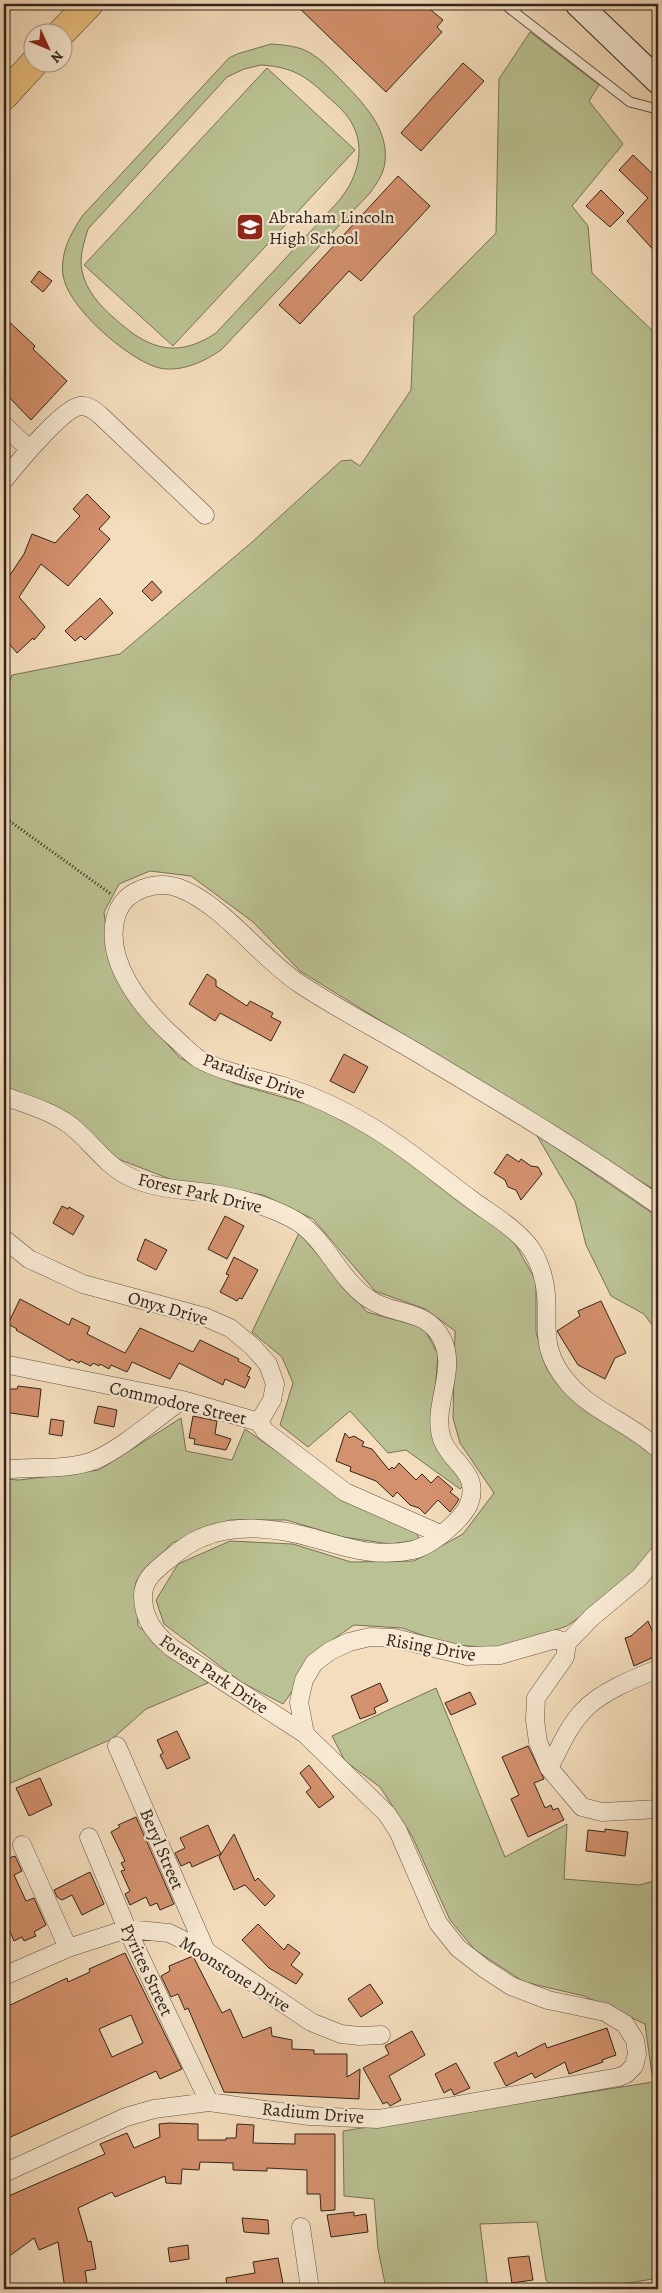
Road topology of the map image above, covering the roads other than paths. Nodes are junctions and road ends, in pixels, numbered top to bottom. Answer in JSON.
{"nodes":[{"id":1,"x":89,"y":4,"type":"edge"},
{"id":2,"x":504,"y":4,"type":"edge"},
{"id":3,"x":578,"y":4,"type":"edge"},
{"id":4,"x":72,"y":22,"type":"edge"},
{"id":5,"x":25,"y":72,"type":"edge"},
{"id":6,"x":658,"y":80,"type":"edge"},
{"id":7,"x":5,"y":93,"type":"edge"},
{"id":8,"x":658,"y":109,"type":"edge"},
{"id":9,"x":650,"y":117,"type":"dead end"},
{"id":10,"x":4,"y":425,"type":"edge"},
{"id":11,"x":30,"y":449,"type":"junction"},
{"id":12,"x":4,"y":480,"type":"edge"},
{"id":13,"x":206,"y":515,"type":"dead end"},
{"id":14,"x":4,"y":1096,"type":"edge"},
{"id":15,"x":658,"y":1205,"type":"edge"},
{"id":16,"x":4,"y":1239,"type":"edge"},
{"id":17,"x":4,"y":1364,"type":"edge"},
{"id":18,"x":182,"y":1400,"type":"junction"},
{"id":19,"x":259,"y":1422,"type":"junction"},
{"id":20,"x":658,"y":1449,"type":"edge"},
{"id":21,"x":10,"y":1469,"type":"dead end"},
{"id":22,"x":440,"y":1534,"type":"junction"},
{"id":23,"x":658,"y":1556,"type":"edge"},
{"id":24,"x":567,"y":1643,"type":"junction"},
{"id":25,"x":658,"y":1669,"type":"edge"},
{"id":26,"x":305,"y":1734,"type":"junction"},
{"id":27,"x":118,"y":1746,"type":"dead end"},
{"id":28,"x":549,"y":1768,"type":"junction"},
{"id":29,"x":658,"y":1809,"type":"edge"},
{"id":30,"x":89,"y":1837,"type":"dead end"},
{"id":31,"x":22,"y":1845,"type":"dead end"},
{"id":32,"x":127,"y":1929,"type":"junction"},
{"id":33,"x":68,"y":1948,"type":"junction"},
{"id":34,"x":206,"y":1951,"type":"junction"},
{"id":35,"x":4,"y":1974,"type":"edge"},
{"id":36,"x":381,"y":2035,"type":"dead end"},
{"id":37,"x":630,"y":2070,"type":"joint"},
{"id":38,"x":209,"y":2102,"type":"junction"},
{"id":39,"x":4,"y":2173,"type":"edge"},
{"id":40,"x":301,"y":2227,"type":"dead end"},
{"id":41,"x":310,"y":2289,"type":"edge"}],
"edges":[{"from":1,"to":4,"type":"main road"},
{"from":2,"to":8,"type":"lane"},
{"from":3,"to":6,"type":"street"},
{"from":5,"to":7,"type":"main road"},
{"from":8,"to":9,"type":"lane"},
{"from":10,"to":11,"type":"street"},
{"from":11,"to":12,"type":"street"},
{"from":11,"to":13,"type":"street"},
{"from":14,"to":22,"type":"street","name":"Forest Park Drive"},
{"from":15,"to":20,"type":"street","name":"Paradise Drive"},
{"from":16,"to":19,"type":"street","name":"Onyx Drive"},
{"from":17,"to":18,"type":"street","name":"Commodore Street"},
{"from":18,"to":19,"type":"street","name":"Commodore Street"},
{"from":18,"to":21,"type":"street"},
{"from":19,"to":22,"type":"street","name":"Commodore Street"},
{"from":22,"to":26,"type":"street","name":"Forest Park Drive"},
{"from":23,"to":24,"type":"street"},
{"from":24,"to":26,"type":"street","name":"Rising Drive"},
{"from":24,"to":28,"type":"street"},
{"from":25,"to":28,"type":"street"},
{"from":26,"to":37,"type":"street","name":"Forest Park Drive"},
{"from":27,"to":34,"type":"street","name":"Beryl Street"},
{"from":28,"to":29,"type":"street"},
{"from":30,"to":32,"type":"street","name":"Pyrites Street"},
{"from":31,"to":33,"type":"street"},
{"from":32,"to":33,"type":"street","name":"Moonstone Drive"},
{"from":32,"to":34,"type":"street","name":"Moonstone Drive"},
{"from":32,"to":38,"type":"street","name":"Pyrites Street"},
{"from":33,"to":35,"type":"street","name":"Moonstone Drive"},
{"from":34,"to":36,"type":"street","name":"Moonstone Drive"},
{"from":37,"to":38,"type":"street","name":"Radium Drive"},
{"from":38,"to":39,"type":"street","name":"Radium Drive"},
{"from":40,"to":41,"type":"street"}]}
